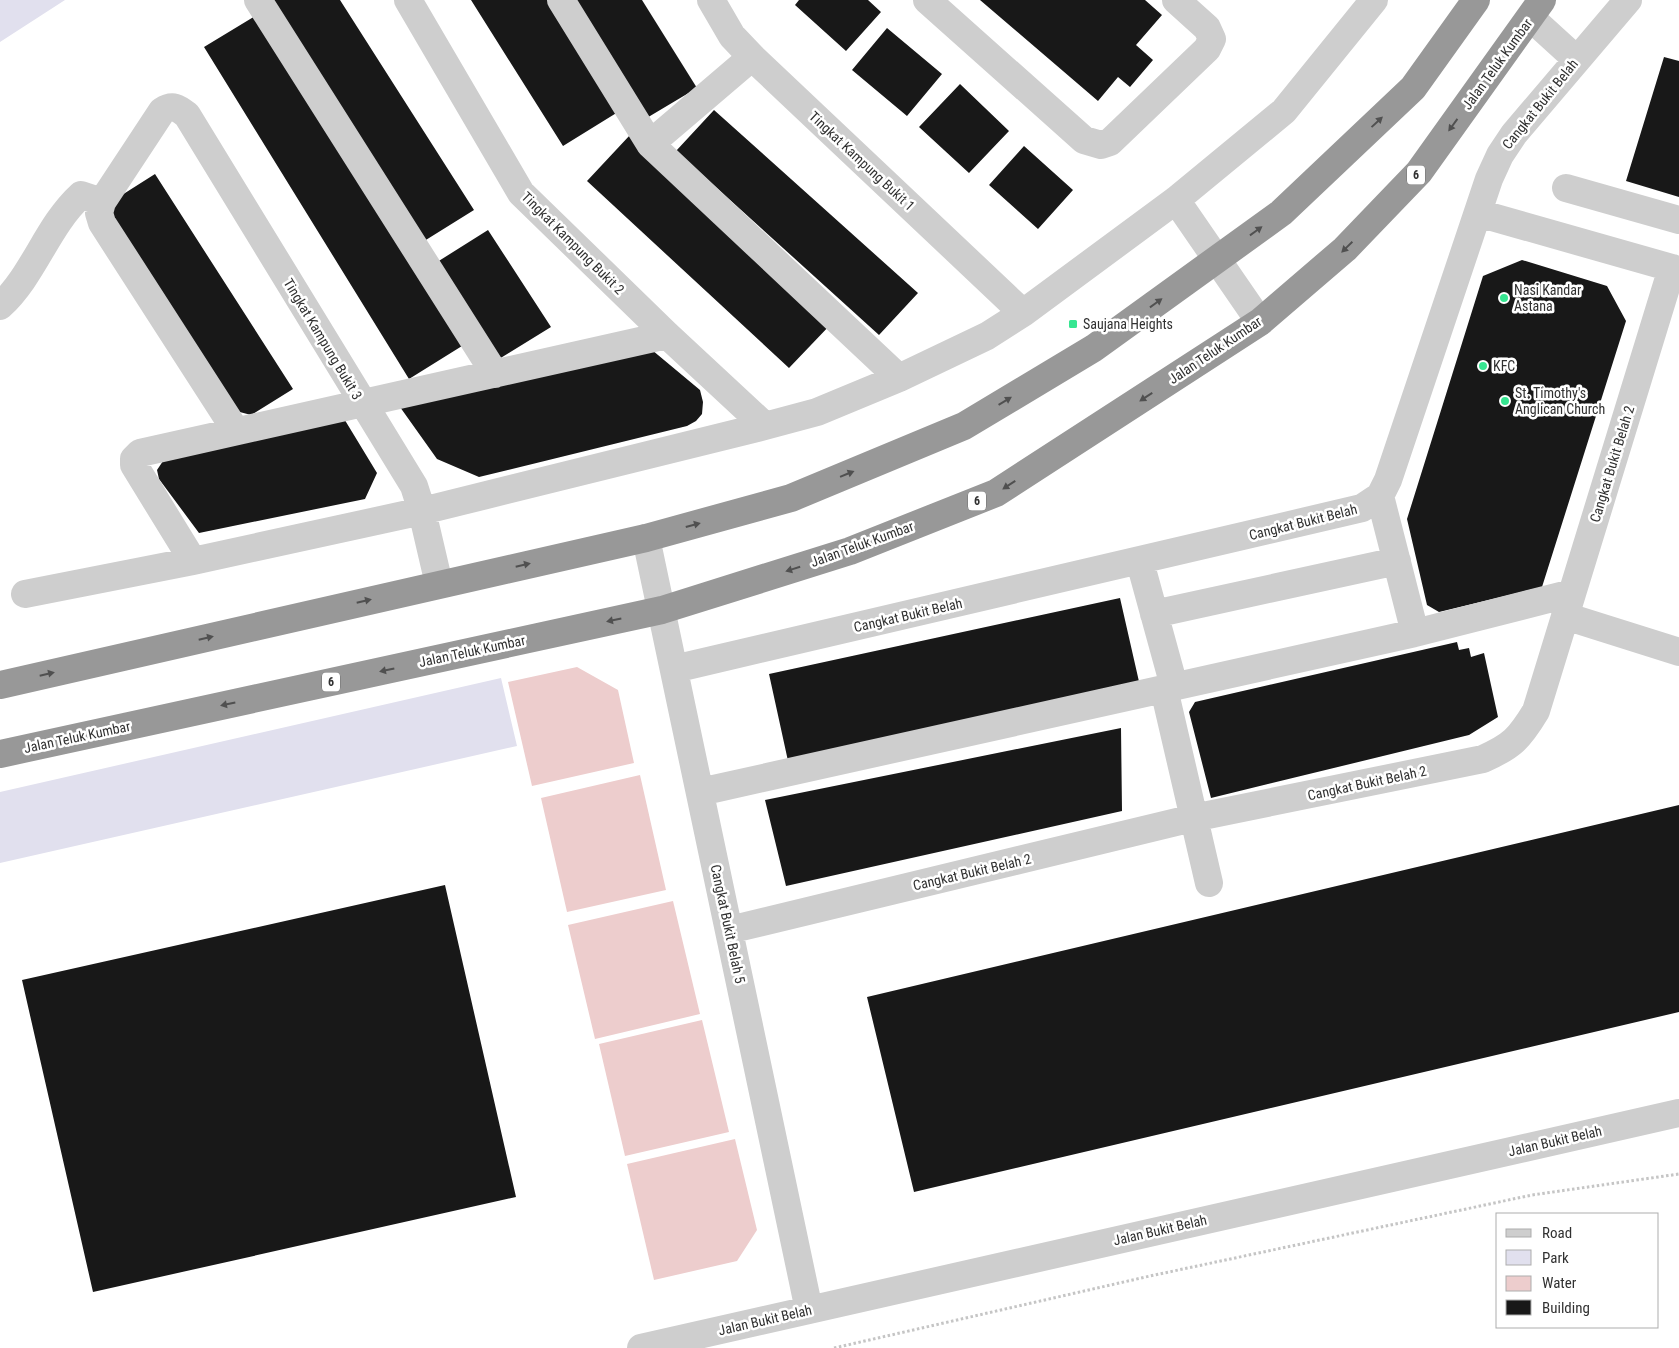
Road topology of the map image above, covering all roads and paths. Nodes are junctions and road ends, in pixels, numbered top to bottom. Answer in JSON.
{"nodes":[{"id":1,"x":258,"y":0,"type":"edge"},
{"id":2,"x":408,"y":0,"type":"edge"},
{"id":3,"x":561,"y":0,"type":"edge"},
{"id":4,"x":711,"y":0,"type":"edge"},
{"id":5,"x":927,"y":0,"type":"edge"},
{"id":6,"x":1176,"y":0,"type":"edge"},
{"id":7,"x":1374,"y":0,"type":"edge"},
{"id":8,"x":1476,"y":0,"type":"edge"},
{"id":9,"x":1628,"y":0,"type":"edge"},
{"id":10,"x":1537,"y":9,"type":"edge"},
{"id":11,"x":752,"y":57,"type":"junction"},
{"id":12,"x":1576,"y":58,"type":"junction"},
{"id":13,"x":650,"y":144,"type":"junction"},
{"id":14,"x":1566,"y":188,"type":"dead end"},
{"id":15,"x":1176,"y":200,"type":"junction"},
{"id":16,"x":102,"y":202,"type":"junction"},
{"id":17,"x":1478,"y":213,"type":"junction"},
{"id":18,"x":1679,"y":220,"type":"edge"},
{"id":19,"x":1217,"y":259,"type":"junction"},
{"id":20,"x":1675,"y":269,"type":"edge"},
{"id":21,"x":0,"y":306,"type":"edge"},
{"id":22,"x":1023,"y":313,"type":"junction"},
{"id":23,"x":1260,"y":322,"type":"junction"},
{"id":24,"x":667,"y":335,"type":"junction"},
{"id":25,"x":495,"y":374,"type":"junction"},
{"id":26,"x":899,"y":378,"type":"junction"},
{"id":27,"x":362,"y":403,"type":"junction"},
{"id":28,"x":765,"y":426,"type":"junction"},
{"id":29,"x":236,"y":431,"type":"junction"},
{"id":30,"x":1380,"y":496,"type":"junction"},
{"id":31,"x":422,"y":511,"type":"junction"},
{"id":32,"x":646,"y":538,"type":"junction"},
{"id":33,"x":193,"y":561,"type":"junction"},
{"id":34,"x":1397,"y":561,"type":"junction"},
{"id":35,"x":1140,"y":562,"type":"junction"},
{"id":36,"x":439,"y":584,"type":"junction"},
{"id":37,"x":25,"y":594,"type":"dead end"},
{"id":38,"x":1568,"y":605,"type":"junction"},
{"id":39,"x":662,"y":610,"type":"junction"},
{"id":40,"x":1154,"y":614,"type":"junction"},
{"id":41,"x":1415,"y":633,"type":"junction"},
{"id":42,"x":1679,"y":652,"type":"edge"},
{"id":43,"x":674,"y":669,"type":"junction"},
{"id":44,"x":0,"y":685,"type":"edge"},
{"id":45,"x":1169,"y":688,"type":"junction"},
{"id":46,"x":0,"y":754,"type":"edge"},
{"id":47,"x":700,"y":792,"type":"junction"},
{"id":48,"x":1194,"y":818,"type":"junction"},
{"id":49,"x":1209,"y":883,"type":"dead end"},
{"id":50,"x":729,"y":930,"type":"junction"},
{"id":51,"x":1679,"y":1113,"type":"edge"},
{"id":52,"x":1679,"y":1174,"type":"edge"},
{"id":53,"x":809,"y":1310,"type":"junction"},
{"id":54,"x":641,"y":1348,"type":"edge"},
{"id":55,"x":834,"y":1348,"type":"edge"}],
"edges":[{"from":1,"to":25,"type":"street"},
{"from":2,"to":24,"type":"street","name":"Tingkat Kampung Bukit 2"},
{"from":3,"to":13,"type":"street"},
{"from":4,"to":11,"type":"street","name":"Tingkat Kampung Bukit 1"},
{"from":5,"to":6,"type":"street"},
{"from":7,"to":15,"type":"street"},
{"from":19,"to":8,"type":"highway","one_way":true},
{"from":9,"to":12,"type":"street","name":"Cangkat Bukit Belah"},
{"from":10,"to":12,"type":"street"},
{"from":10,"to":23,"type":"highway","name":"Jalan Teluk Kumbar","number":"6","one_way":true},
{"from":11,"to":13,"type":"street"},
{"from":11,"to":22,"type":"street","name":"Tingkat Kampung Bukit 1"},
{"from":12,"to":17,"type":"street","name":"Cangkat Bukit Belah"},
{"from":13,"to":26,"type":"street"},
{"from":14,"to":18,"type":"street"},
{"from":15,"to":19,"type":"street"},
{"from":15,"to":22,"type":"street"},
{"from":16,"to":21,"type":"street"},
{"from":16,"to":27,"type":"street","name":"Tingkat Kampung Bukit 3"},
{"from":16,"to":29,"type":"street"},
{"from":17,"to":20,"type":"street"},
{"from":17,"to":30,"type":"street","name":"Cangkat Bukit Belah"},
{"from":19,"to":23,"type":"street"},
{"from":32,"to":19,"type":"highway","one_way":true},
{"from":20,"to":38,"type":"street","name":"Cangkat Bukit Belah 2"},
{"from":22,"to":26,"type":"street"},
{"from":23,"to":39,"type":"highway","name":"Jalan Teluk Kumbar","number":"6","one_way":true},
{"from":24,"to":25,"type":"street"},
{"from":24,"to":28,"type":"street","name":"Tingkat Kampung Bukit 2"},
{"from":25,"to":27,"type":"street"},
{"from":26,"to":28,"type":"street"},
{"from":27,"to":29,"type":"street"},
{"from":27,"to":31,"type":"street","name":"Tingkat Kampung Bukit 3"},
{"from":28,"to":31,"type":"street"},
{"from":29,"to":33,"type":"street"},
{"from":30,"to":34,"type":"street"},
{"from":30,"to":35,"type":"street","name":"Cangkat Bukit Belah"},
{"from":31,"to":33,"type":"street"},
{"from":31,"to":36,"type":"street","name":"Tingkat Kampung Bukit 3"},
{"from":36,"to":32,"type":"highway","one_way":true},
{"from":32,"to":39,"type":"street","name":"Cangkat Bukit Belah 5"},
{"from":33,"to":37,"type":"street"},
{"from":34,"to":40,"type":"street"},
{"from":34,"to":41,"type":"street"},
{"from":35,"to":40,"type":"street"},
{"from":35,"to":43,"type":"street","name":"Cangkat Bukit Belah"},
{"from":44,"to":36,"type":"highway","one_way":true},
{"from":38,"to":41,"type":"street"},
{"from":38,"to":42,"type":"street"},
{"from":38,"to":48,"type":"street","name":"Cangkat Bukit Belah 2"},
{"from":39,"to":43,"type":"street","name":"Cangkat Bukit Belah 5"},
{"from":39,"to":46,"type":"highway","name":"Jalan Teluk Kumbar","number":"6","one_way":true},
{"from":40,"to":45,"type":"street"},
{"from":41,"to":45,"type":"street"},
{"from":43,"to":47,"type":"street","name":"Cangkat Bukit Belah 5"},
{"from":45,"to":47,"type":"street"},
{"from":45,"to":48,"type":"street"},
{"from":47,"to":50,"type":"street","name":"Cangkat Bukit Belah 5"},
{"from":48,"to":49,"type":"street"},
{"from":48,"to":50,"type":"street","name":"Cangkat Bukit Belah 2"},
{"from":50,"to":53,"type":"street","name":"Cangkat Bukit Belah 5"},
{"from":51,"to":53,"type":"street","name":"Jalan Bukit Belah"},
{"from":52,"to":55,"type":"path"},
{"from":53,"to":54,"type":"street","name":"Jalan Bukit Belah"}]}
